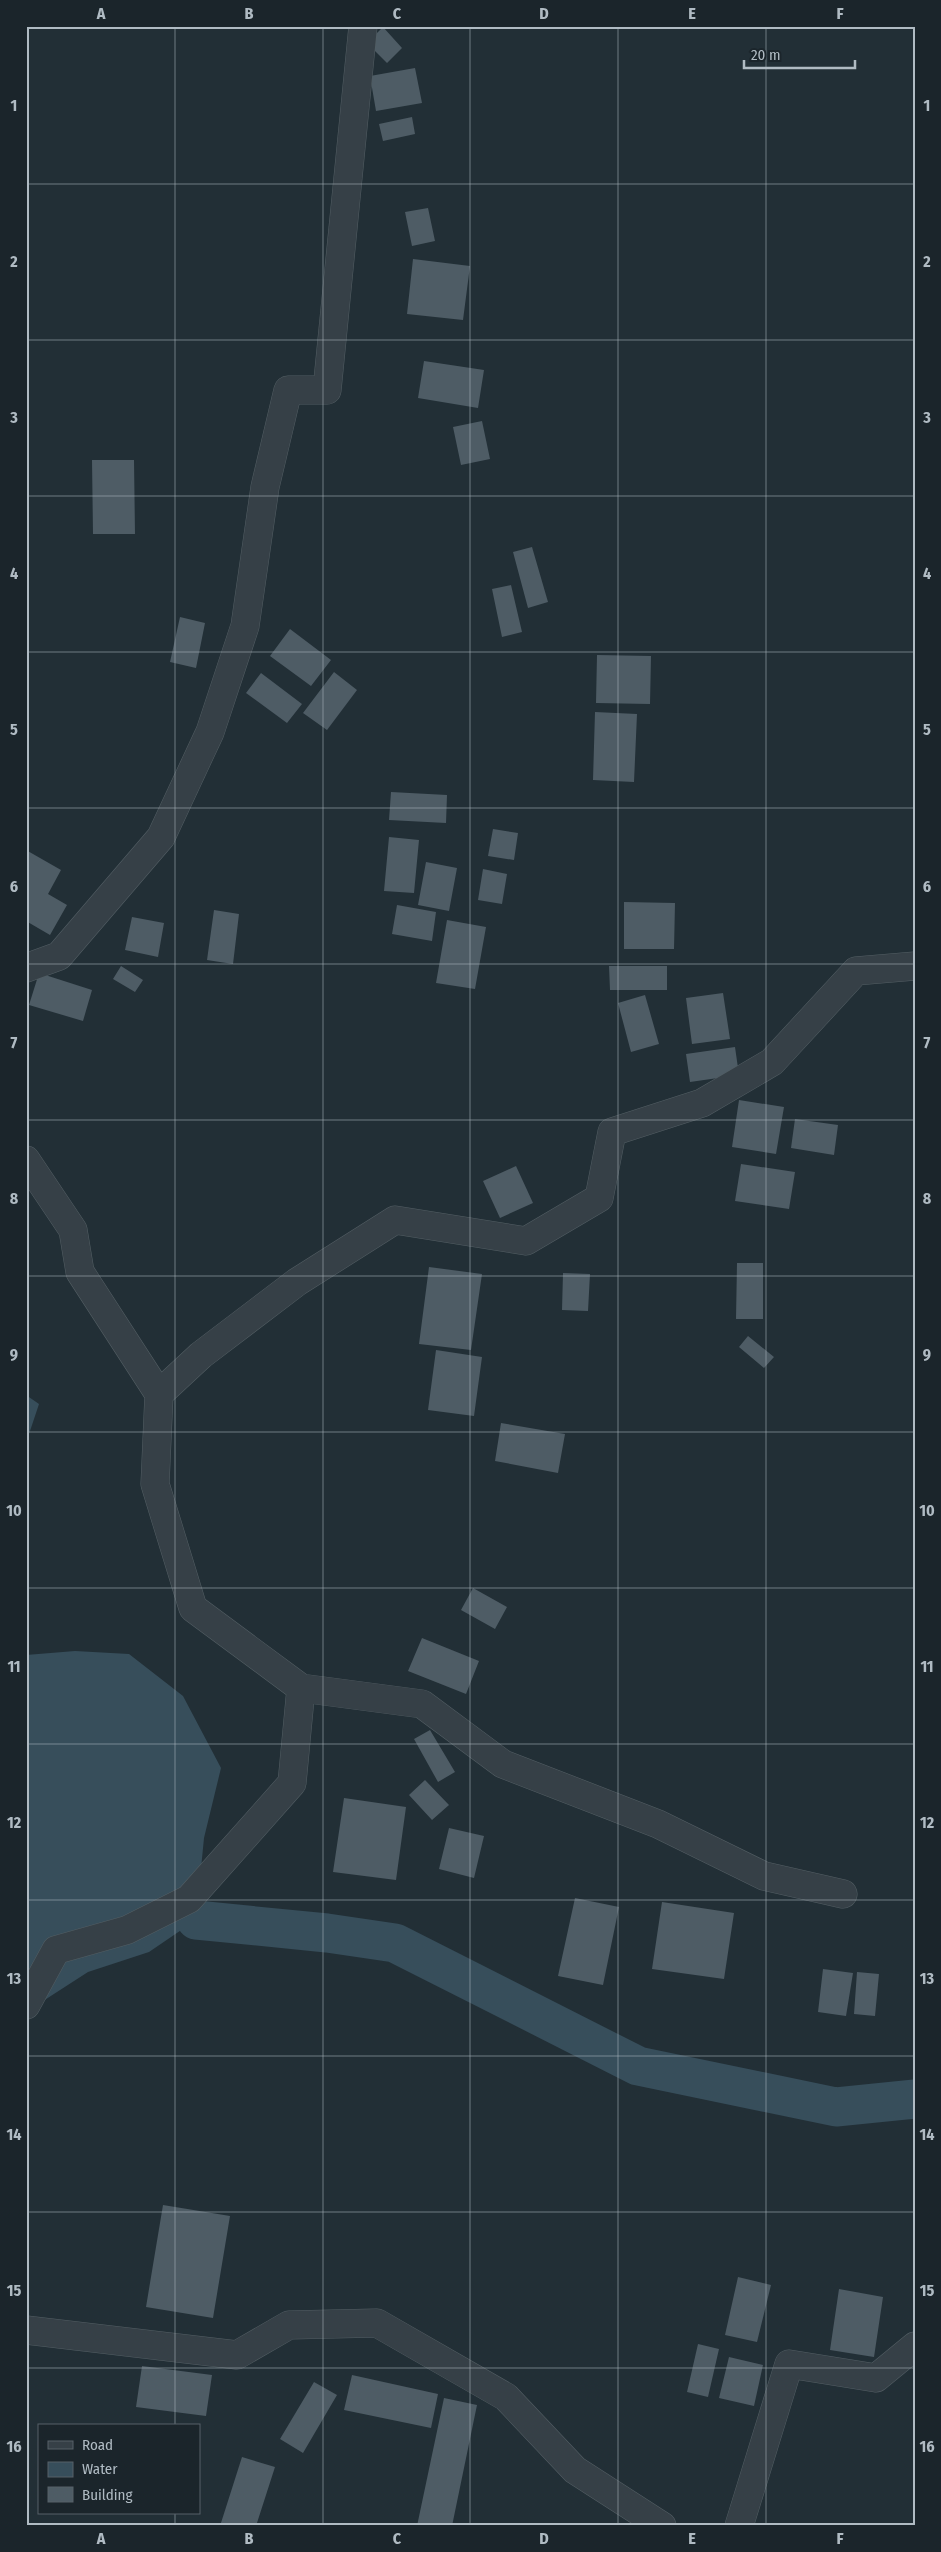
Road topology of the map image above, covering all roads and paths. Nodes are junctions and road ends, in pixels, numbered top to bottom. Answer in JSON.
{"nodes":[{"id":1,"x":363,"y":26,"type":"edge"},
{"id":2,"x":915,"y":966,"type":"edge"},
{"id":3,"x":26,"y":968,"type":"edge"},
{"id":4,"x":26,"y":1160,"type":"edge"},
{"id":5,"x":159,"y":1394,"type":"junction"},
{"id":6,"x":301,"y":1688,"type":"junction"},
{"id":7,"x":843,"y":1894,"type":"dead end"},
{"id":8,"x":26,"y":2005,"type":"edge"},
{"id":9,"x":26,"y":2330,"type":"edge"},
{"id":10,"x":915,"y":2346,"type":"edge"},
{"id":11,"x":662,"y":2526,"type":"edge"},
{"id":12,"x":739,"y":2526,"type":"edge"}],
"edges":[{"from":1,"to":3,"type":"street"},
{"from":2,"to":5,"type":"street"},
{"from":4,"to":5,"type":"street"},
{"from":5,"to":6,"type":"street"},
{"from":6,"to":7,"type":"street"},
{"from":6,"to":8,"type":"street"},
{"from":9,"to":11,"type":"street"},
{"from":10,"to":12,"type":"street"}]}
